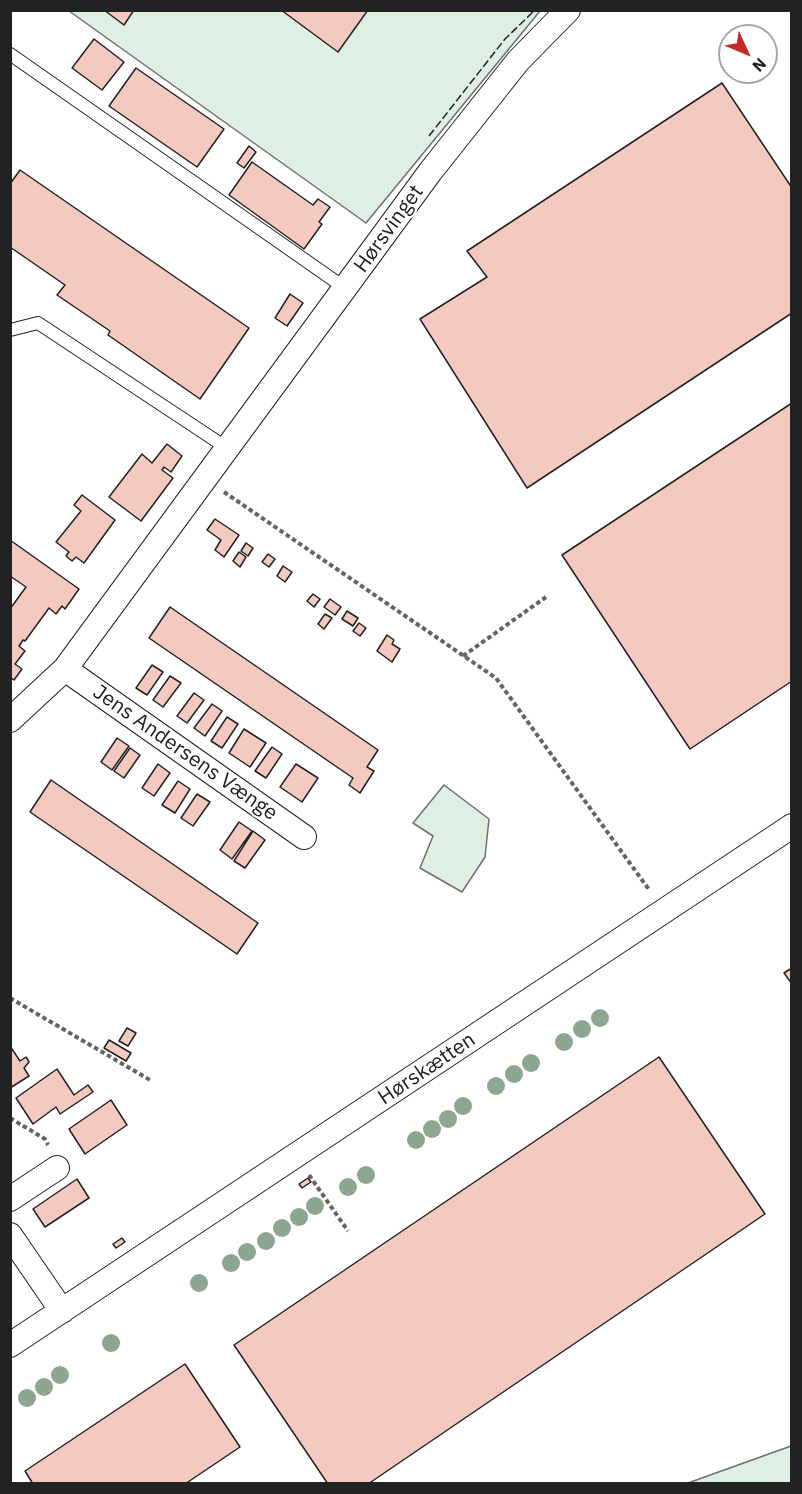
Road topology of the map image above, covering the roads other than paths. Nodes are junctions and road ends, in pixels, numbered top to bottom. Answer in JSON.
{"nodes":[{"id":1,"x":568,"y":10,"type":"edge"},
{"id":2,"x":10,"y":54,"type":"edge"},
{"id":3,"x":345,"y":288,"type":"junction"},
{"id":4,"x":10,"y":330,"type":"edge"},
{"id":5,"x":224,"y":452,"type":"junction"},
{"id":6,"x":65,"y":669,"type":"junction"},
{"id":7,"x":10,"y":720,"type":"edge"},
{"id":8,"x":792,"y":826,"type":"edge"},
{"id":9,"x":304,"y":837,"type":"dead end"},
{"id":10,"x":57,"y":1168,"type":"road end"},
{"id":11,"x":10,"y":1199,"type":"edge"},
{"id":12,"x":10,"y":1235,"type":"edge"},
{"id":13,"x":62,"y":1311,"type":"junction"},
{"id":14,"x":10,"y":1345,"type":"edge"}],
"edges":[{"from":1,"to":3,"type":"street","name":"Hørsvinget"},
{"from":2,"to":3,"type":"lane"},
{"from":3,"to":5,"type":"street","name":"Hørsvinget"},
{"from":4,"to":5,"type":"lane"},
{"from":5,"to":6,"type":"street"},
{"from":6,"to":7,"type":"street"},
{"from":6,"to":9,"type":"street","name":"Jens Andersens Vænge"},
{"from":8,"to":13,"type":"street","name":"Hørskætten"},
{"from":10,"to":11,"type":"street"},
{"from":12,"to":13,"type":"street"},
{"from":13,"to":14,"type":"street","name":"Hørskætten"}]}
